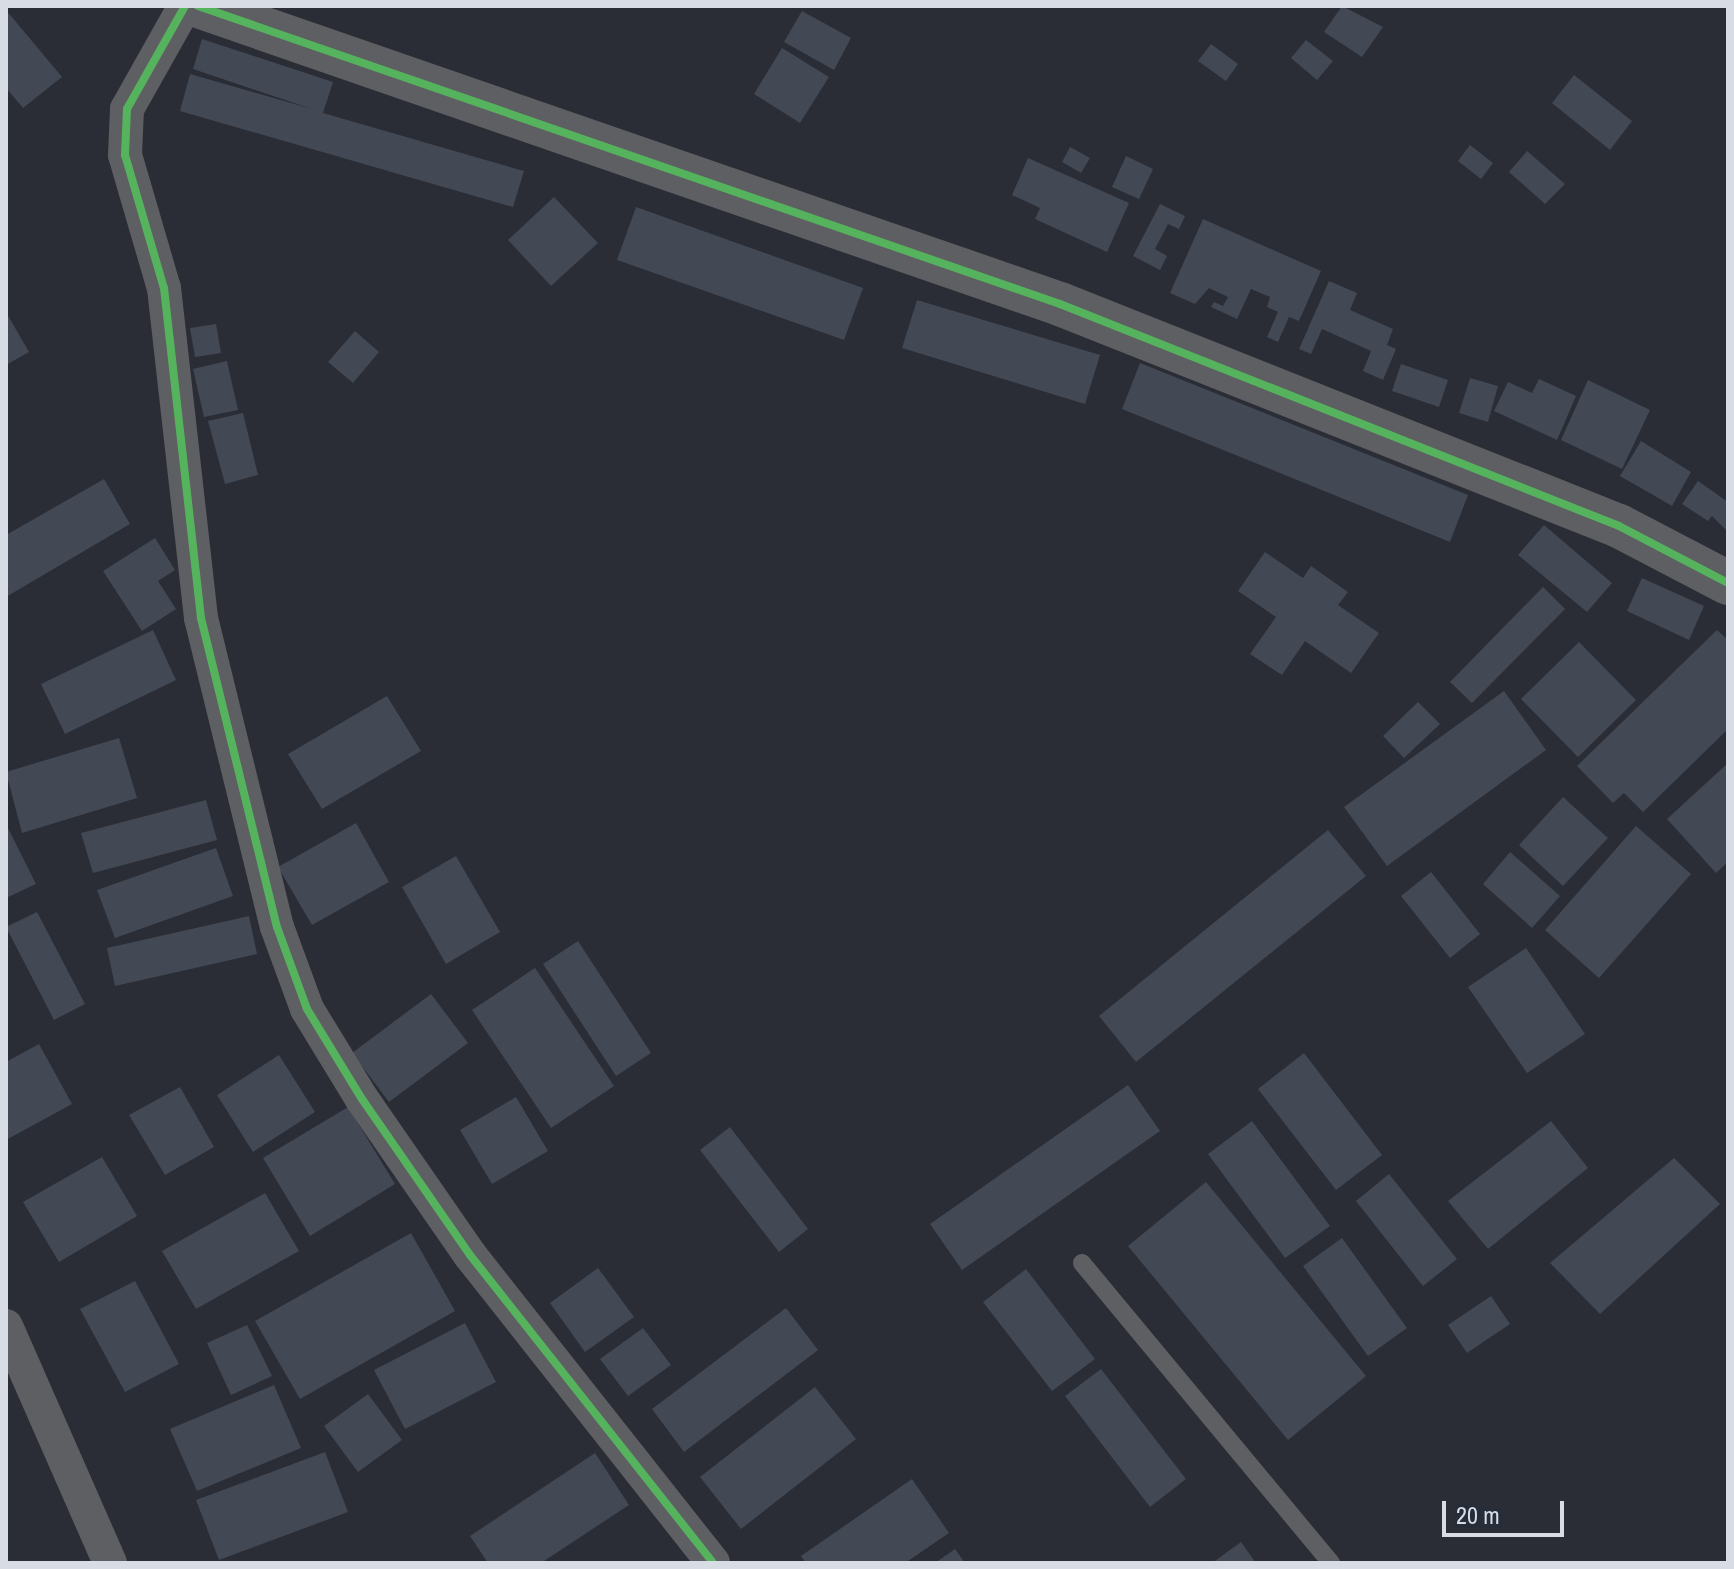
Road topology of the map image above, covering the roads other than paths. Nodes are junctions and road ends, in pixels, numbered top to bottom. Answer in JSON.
{"nodes":[{"id":1,"x":185,"y":6,"type":"edge"},
{"id":2,"x":198,"y":6,"type":"edge"},
{"id":3,"x":1728,"y":583,"type":"edge"},
{"id":4,"x":1082,"y":1263,"type":"dead end"},
{"id":5,"x":6,"y":1326,"type":"edge"},
{"id":6,"x":110,"y":1563,"type":"edge"},
{"id":7,"x":713,"y":1563,"type":"edge"},
{"id":8,"x":1331,"y":1563,"type":"edge"}],
"edges":[{"from":1,"to":7,"type":"street"},
{"from":2,"to":3,"type":"street"},
{"from":4,"to":8,"type":"lane"},
{"from":5,"to":6,"type":"street"}]}
